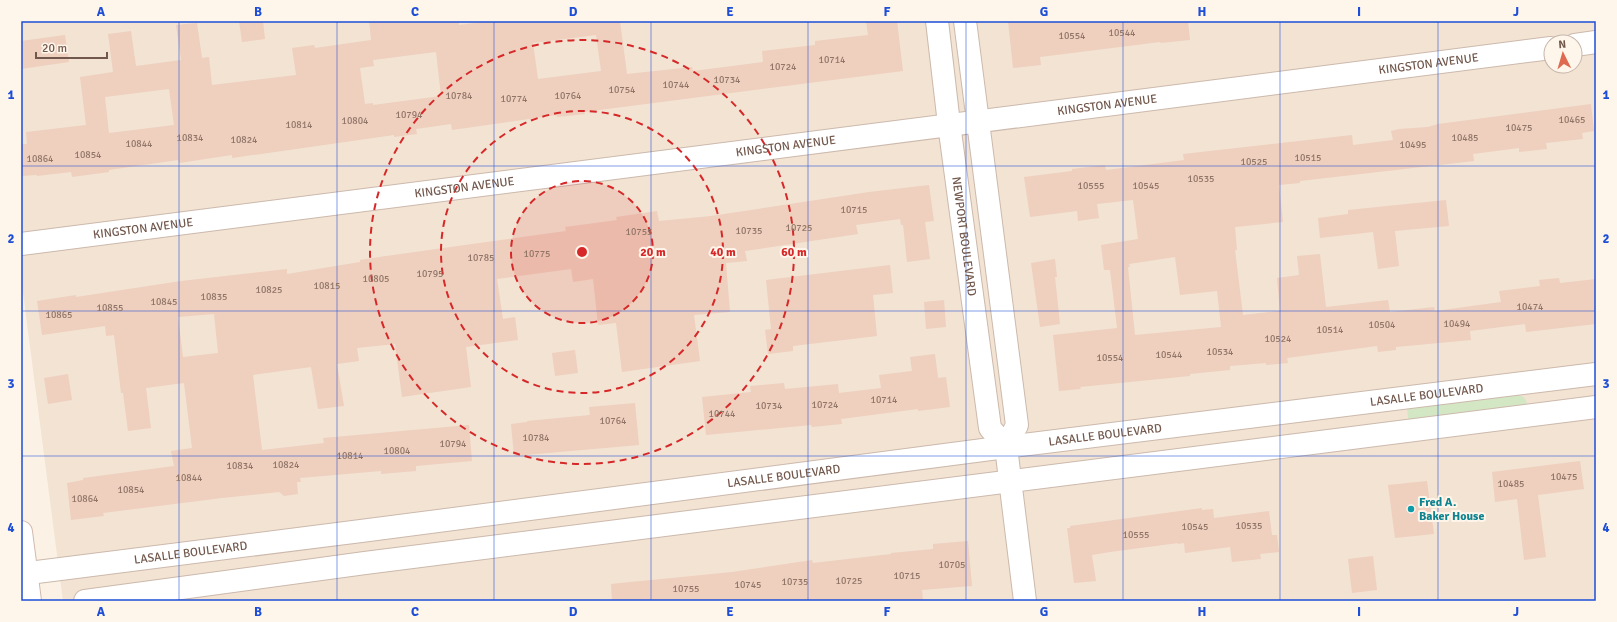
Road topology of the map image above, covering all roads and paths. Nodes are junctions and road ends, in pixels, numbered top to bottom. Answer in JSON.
{"nodes":[{"id":1,"x":937,"y":21,"type":"edge"},
{"id":2,"x":965,"y":21,"type":"edge"},
{"id":3,"x":1596,"y":42,"type":"edge"},
{"id":4,"x":1583,"y":44,"type":"edge"},
{"id":5,"x":1543,"y":49,"type":"edge"},
{"id":6,"x":977,"y":120,"type":"junction"},
{"id":7,"x":949,"y":124,"type":"junction"},
{"id":8,"x":21,"y":244,"type":"edge"},
{"id":9,"x":1596,"y":374,"type":"edge"},
{"id":10,"x":1541,"y":381,"type":"junction"},
{"id":11,"x":1596,"y":407,"type":"edge"},
{"id":12,"x":1545,"y":413,"type":"junction"},
{"id":13,"x":1006,"y":447,"type":"junction"},
{"id":14,"x":1010,"y":481,"type":"junction"},
{"id":15,"x":670,"y":491,"type":"junction"},
{"id":16,"x":674,"y":524,"type":"junction"},
{"id":17,"x":361,"y":531,"type":"junction"},
{"id":18,"x":21,"y":532,"type":"edge"},
{"id":19,"x":365,"y":563,"type":"junction"},
{"id":20,"x":24,"y":573,"type":"edge"},
{"id":21,"x":30,"y":601,"type":"edge"},
{"id":22,"x":85,"y":601,"type":"edge"},
{"id":23,"x":1025,"y":601,"type":"edge"}],
"edges":[{"from":1,"to":7,"type":"street","name":"NEWPORT BOULEVARD"},
{"from":2,"to":6,"type":"street"},
{"from":3,"to":4,"type":"street"},
{"from":5,"to":6,"type":"street","name":"KINGSTON AVENUE"},
{"from":6,"to":7,"type":"street","name":"KINGSTON AVENUE"},
{"from":6,"to":13,"type":"street"},
{"from":7,"to":8,"type":"street","name":"KINGSTON AVENUE"},
{"from":7,"to":13,"type":"street","name":"NEWPORT BOULEVARD"},
{"from":9,"to":10,"type":"street","name":"LASALLE BOULEVARD"},
{"from":10,"to":12,"type":"street"},
{"from":10,"to":13,"type":"street","name":"LASALLE BOULEVARD"},
{"from":11,"to":12,"type":"street"},
{"from":12,"to":14,"type":"street"},
{"from":13,"to":14,"type":"street"},
{"from":13,"to":15,"type":"street","name":"LASALLE BOULEVARD"},
{"from":14,"to":16,"type":"street"},
{"from":14,"to":23,"type":"street"},
{"from":15,"to":16,"type":"street"},
{"from":15,"to":17,"type":"street","name":"LASALLE BOULEVARD"},
{"from":16,"to":19,"type":"street"},
{"from":17,"to":19,"type":"street"},
{"from":17,"to":20,"type":"street","name":"LASALLE BOULEVARD"},
{"from":18,"to":20,"type":"street"},
{"from":19,"to":22,"type":"street"},
{"from":20,"to":21,"type":"street"}]}
